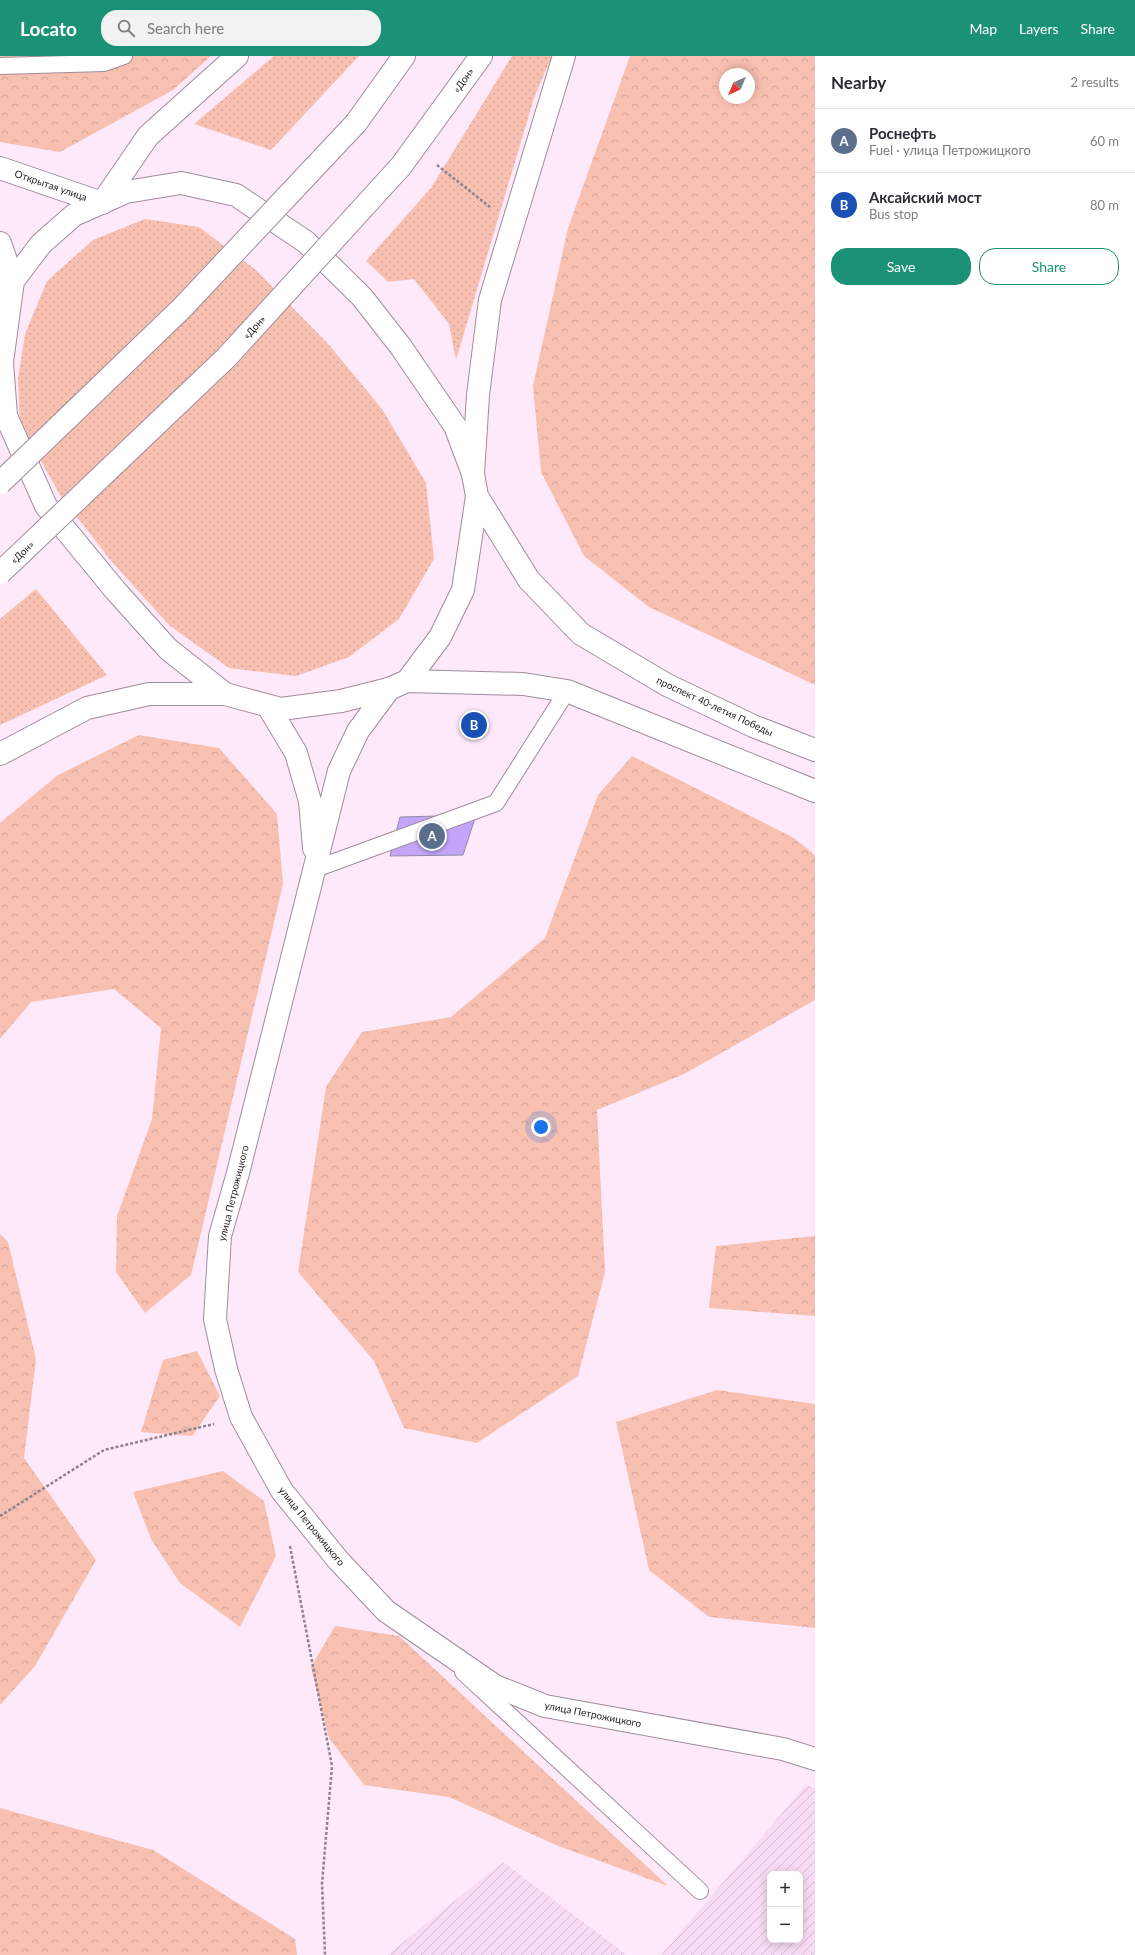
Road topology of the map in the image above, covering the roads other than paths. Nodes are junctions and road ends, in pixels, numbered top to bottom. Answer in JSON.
{"nodes":[{"id":1,"x":124,"y":56,"type":"edge"},
{"id":2,"x":237,"y":56,"type":"edge"},
{"id":3,"x":404,"y":56,"type":"edge"},
{"id":4,"x":481,"y":56,"type":"edge"},
{"id":5,"x":564,"y":56,"type":"edge"},
{"id":6,"x":0,"y":66,"type":"edge"},
{"id":7,"x":0,"y":168,"type":"edge"},
{"id":8,"x":102,"y":203,"type":"junction"},
{"id":9,"x":0,"y":243,"type":"edge"},
{"id":10,"x":7,"y":286,"type":"edge"},
{"id":11,"x":473,"y":474,"type":"junction"},
{"id":12,"x":0,"y":483,"type":"edge"},
{"id":13,"x":477,"y":496,"type":"junction"},
{"id":14,"x":0,"y":573,"type":"edge"},
{"id":15,"x":398,"y":685,"type":"junction"},
{"id":16,"x":567,"y":691,"type":"junction"},
{"id":17,"x":224,"y":694,"type":"junction"},
{"id":18,"x":268,"y":706,"type":"junction"},
{"id":19,"x":815,"y":750,"type":"edge"},
{"id":20,"x":0,"y":754,"type":"edge"},
{"id":21,"x":815,"y":791,"type":"edge"},
{"id":22,"x":315,"y":869,"type":"junction"},
{"id":23,"x":445,"y":1653,"type":"junction"},
{"id":24,"x":815,"y":1759,"type":"edge"},
{"id":25,"x":700,"y":1891,"type":"dead end"}],
"edges":[{"from":1,"to":6,"type":"lane"},
{"from":2,"to":8,"type":"main road"},
{"from":3,"to":12,"type":"main road","bridge":true},
{"from":4,"to":14,"type":"main road","name":"«Дон»","bridge":true},
{"from":5,"to":11,"type":"main road"},
{"from":7,"to":8,"type":"main road","name":"Открытая улица"},
{"from":8,"to":10,"type":"main road"},
{"from":8,"to":11,"type":"main road"},
{"from":9,"to":10,"type":"main road"},
{"from":10,"to":17,"type":"main road"},
{"from":11,"to":13,"type":"main road"},
{"from":13,"to":15,"type":"main road","name":"улица Петрожицкого"},
{"from":13,"to":19,"type":"main road","name":"проспект 40-летия Победы"},
{"from":15,"to":16,"type":"main road"},
{"from":15,"to":18,"type":"main road"},
{"from":15,"to":22,"type":"main road","name":"улица Петрожицкого"},
{"from":16,"to":21,"type":"main road"},
{"from":16,"to":22,"type":"lane"},
{"from":17,"to":18,"type":"main road"},
{"from":17,"to":20,"type":"main road"},
{"from":18,"to":22,"type":"main road","name":"улица Петрожицкого"},
{"from":22,"to":23,"type":"main road","name":"улица Петрожицкого"},
{"from":23,"to":24,"type":"main road","name":"улица Петрожицкого"},
{"from":23,"to":25,"type":"lane"}]}
